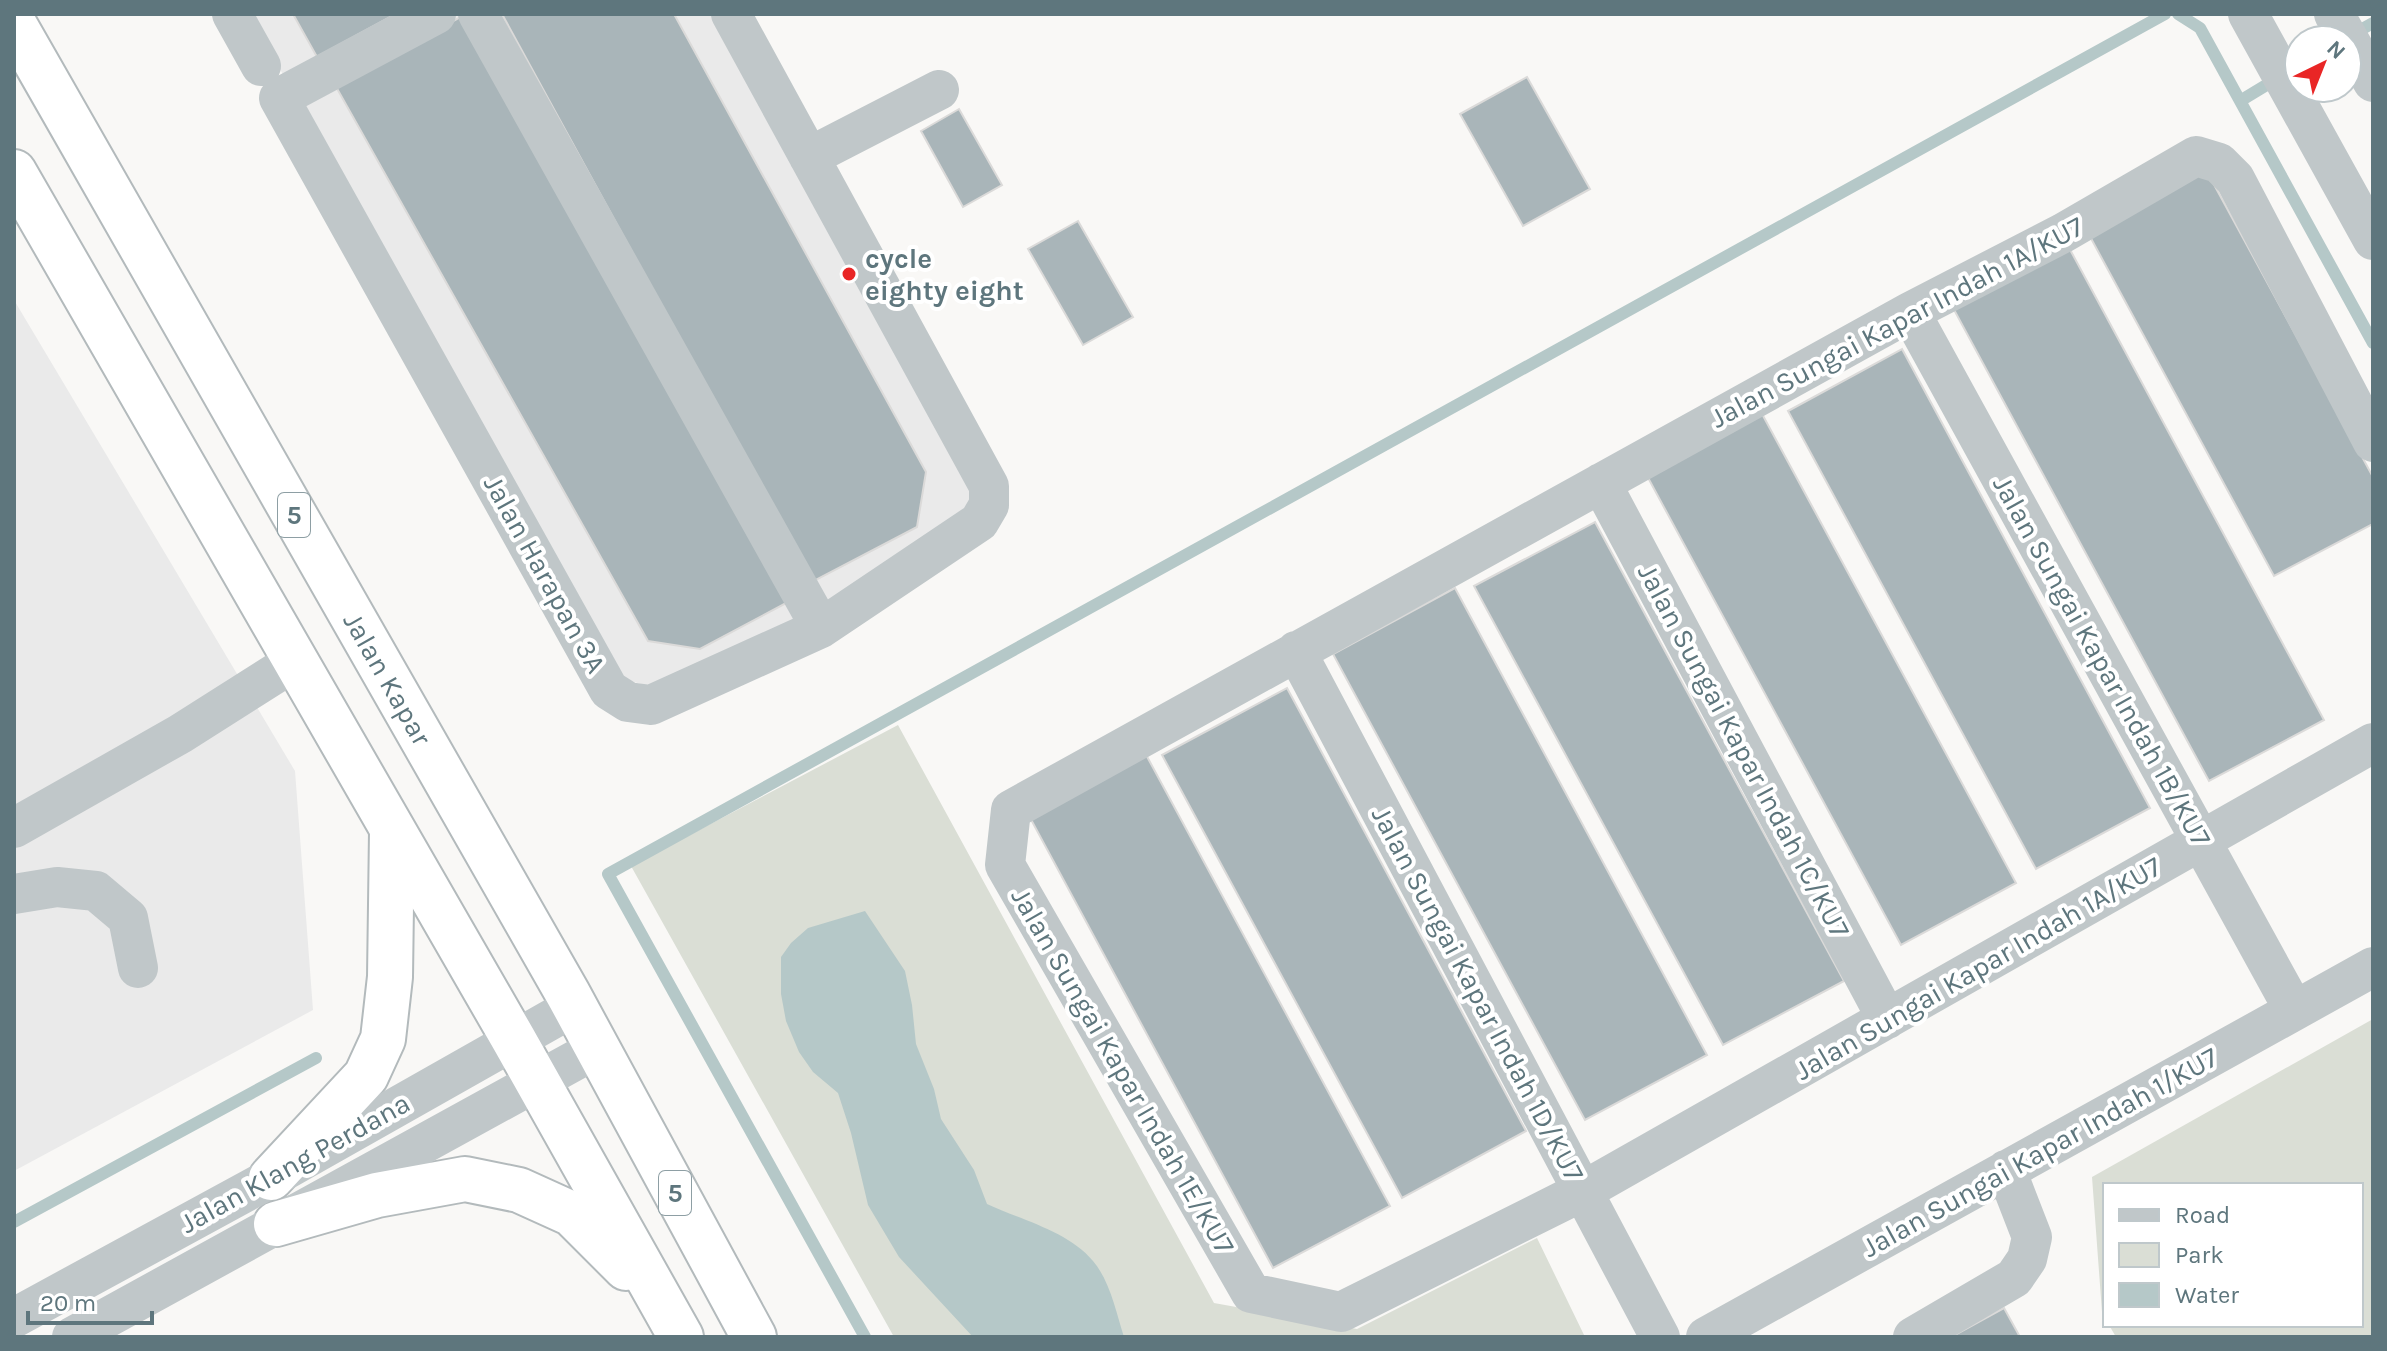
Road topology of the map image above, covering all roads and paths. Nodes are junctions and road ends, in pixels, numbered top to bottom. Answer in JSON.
{"nodes":[{"id":1,"x":232,"y":14,"type":"edge"},
{"id":2,"x":436,"y":14,"type":"edge"},
{"id":3,"x":478,"y":14,"type":"edge"},
{"id":4,"x":731,"y":14,"type":"edge"},
{"id":5,"x":2248,"y":14,"type":"edge"},
{"id":6,"x":2334,"y":14,"type":"edge"},
{"id":7,"x":14,"y":24,"type":"edge"},
{"id":8,"x":2370,"y":76,"type":"edge"},
{"id":9,"x":270,"y":82,"type":"junction"},
{"id":10,"x":939,"y":90,"type":"dead end"},
{"id":11,"x":809,"y":157,"type":"junction"},
{"id":12,"x":14,"y":172,"type":"edge"},
{"id":13,"x":2361,"y":188,"type":"edge"},
{"id":14,"x":2373,"y":240,"type":"edge"},
{"id":15,"x":1910,"y":312,"type":"junction"},
{"id":16,"x":2373,"y":442,"type":"edge"},
{"id":17,"x":1601,"y":483,"type":"junction"},
{"id":18,"x":821,"y":628,"type":"junction"},
{"id":19,"x":1296,"y":651,"type":"junction"},
{"id":20,"x":295,"y":661,"type":"junction"},
{"id":21,"x":2373,"y":743,"type":"edge"},
{"id":22,"x":14,"y":828,"type":"edge"},
{"id":23,"x":392,"y":830,"type":"junction"},
{"id":24,"x":2201,"y":842,"type":"junction"},
{"id":25,"x":14,"y":894,"type":"edge"},
{"id":26,"x":2373,"y":967,"type":"edge"},
{"id":27,"x":138,"y":968,"type":"dead end"},
{"id":28,"x":575,"y":1006,"type":"junction"},
{"id":29,"x":2294,"y":1010,"type":"junction"},
{"id":30,"x":1887,"y":1019,"type":"junction"},
{"id":31,"x":514,"y":1040,"type":"junction"},
{"id":32,"x":596,"y":1049,"type":"junction"},
{"id":33,"x":538,"y":1082,"type":"junction"},
{"id":34,"x":2006,"y":1170,"type":"junction"},
{"id":35,"x":271,"y":1178,"type":"junction"},
{"id":36,"x":1583,"y":1191,"type":"junction"},
{"id":37,"x":276,"y":1224,"type":"junction"},
{"id":38,"x":14,"y":1318,"type":"edge"},
{"id":39,"x":673,"y":1322,"type":"edge"},
{"id":40,"x":72,"y":1337,"type":"edge"},
{"id":41,"x":754,"y":1337,"type":"edge"},
{"id":42,"x":1660,"y":1337,"type":"edge"},
{"id":43,"x":1706,"y":1337,"type":"edge"},
{"id":44,"x":1913,"y":1337,"type":"edge"}],
"edges":[{"from":1,"to":9,"type":"street","name":"Jalan Harapan 3A"},
{"from":2,"to":9,"type":"street"},
{"from":3,"to":18,"type":"street"},
{"from":4,"to":11,"type":"street"},
{"from":5,"to":13,"type":"street"},
{"from":6,"to":8,"type":"street"},
{"from":7,"to":28,"type":"highway","name":"Jalan Kapar","number":"5"},
{"from":9,"to":18,"type":"street","name":"Jalan Harapan 3A"},
{"from":10,"to":11,"type":"street"},
{"from":11,"to":18,"type":"street","name":"Jalan Harapan 3A"},
{"from":12,"to":20,"type":"highway","number":"5"},
{"from":13,"to":14,"type":"street"},
{"from":15,"to":16,"type":"street","name":"Jalan Sungai Kapar Indah 1A/KU7"},
{"from":15,"to":17,"type":"street","name":"Jalan Sungai Kapar Indah 1A/KU7"},
{"from":15,"to":24,"type":"street","name":"Jalan Sungai Kapar Indah 1B/KU7"},
{"from":17,"to":19,"type":"street","name":"Jalan Sungai Kapar Indah 1A/KU7"},
{"from":17,"to":30,"type":"street","name":"Jalan Sungai Kapar Indah 1C/KU7"},
{"from":19,"to":36,"type":"street","name":"Jalan Sungai Kapar Indah 1D/KU7"},
{"from":19,"to":36,"type":"street","name":"Jalan Sungai Kapar Indah 1E/KU7"},
{"from":20,"to":22,"type":"street"},
{"from":20,"to":23,"type":"highway","number":"5"},
{"from":21,"to":24,"type":"street","name":"Jalan Sungai Kapar Indah 1A/KU7"},
{"from":23,"to":31,"type":"highway","number":"5"},
{"from":23,"to":35,"type":"highway"},
{"from":24,"to":29,"type":"street","name":"Jalan Sungai Kapar Indah 1B/KU7"},
{"from":24,"to":30,"type":"street","name":"Jalan Sungai Kapar Indah 1A/KU7"},
{"from":25,"to":27,"type":"street"},
{"from":26,"to":29,"type":"street","name":"Jalan Sungai Kapar Indah 1/KU7"},
{"from":28,"to":31,"type":"street","name":"Jalan Klang Perdana"},
{"from":28,"to":32,"type":"highway","name":"Jalan Kapar","number":"5"},
{"from":29,"to":34,"type":"street","name":"Jalan Sungai Kapar Indah 1/KU7"},
{"from":30,"to":36,"type":"street","name":"Jalan Sungai Kapar Indah 1A/KU7"},
{"from":31,"to":33,"type":"highway","number":"5"},
{"from":31,"to":35,"type":"street","name":"Jalan Klang Perdana"},
{"from":32,"to":33,"type":"street","name":"Jalan Klang Perdana"},
{"from":32,"to":41,"type":"highway","name":"Jalan Kapar","number":"5"},
{"from":33,"to":37,"type":"street","name":"Jalan Klang Perdana"},
{"from":33,"to":39,"type":"highway","number":"5"},
{"from":34,"to":43,"type":"street","name":"Jalan Sungai Kapar Indah 1/KU7"},
{"from":34,"to":44,"type":"street"},
{"from":35,"to":38,"type":"street","name":"Jalan Klang Perdana"},
{"from":36,"to":42,"type":"street","name":"Jalan Sungai Kapar Indah 1D/KU7"},
{"from":37,"to":39,"type":"highway"},
{"from":37,"to":40,"type":"street","name":"Jalan Klang Perdana"}]}
